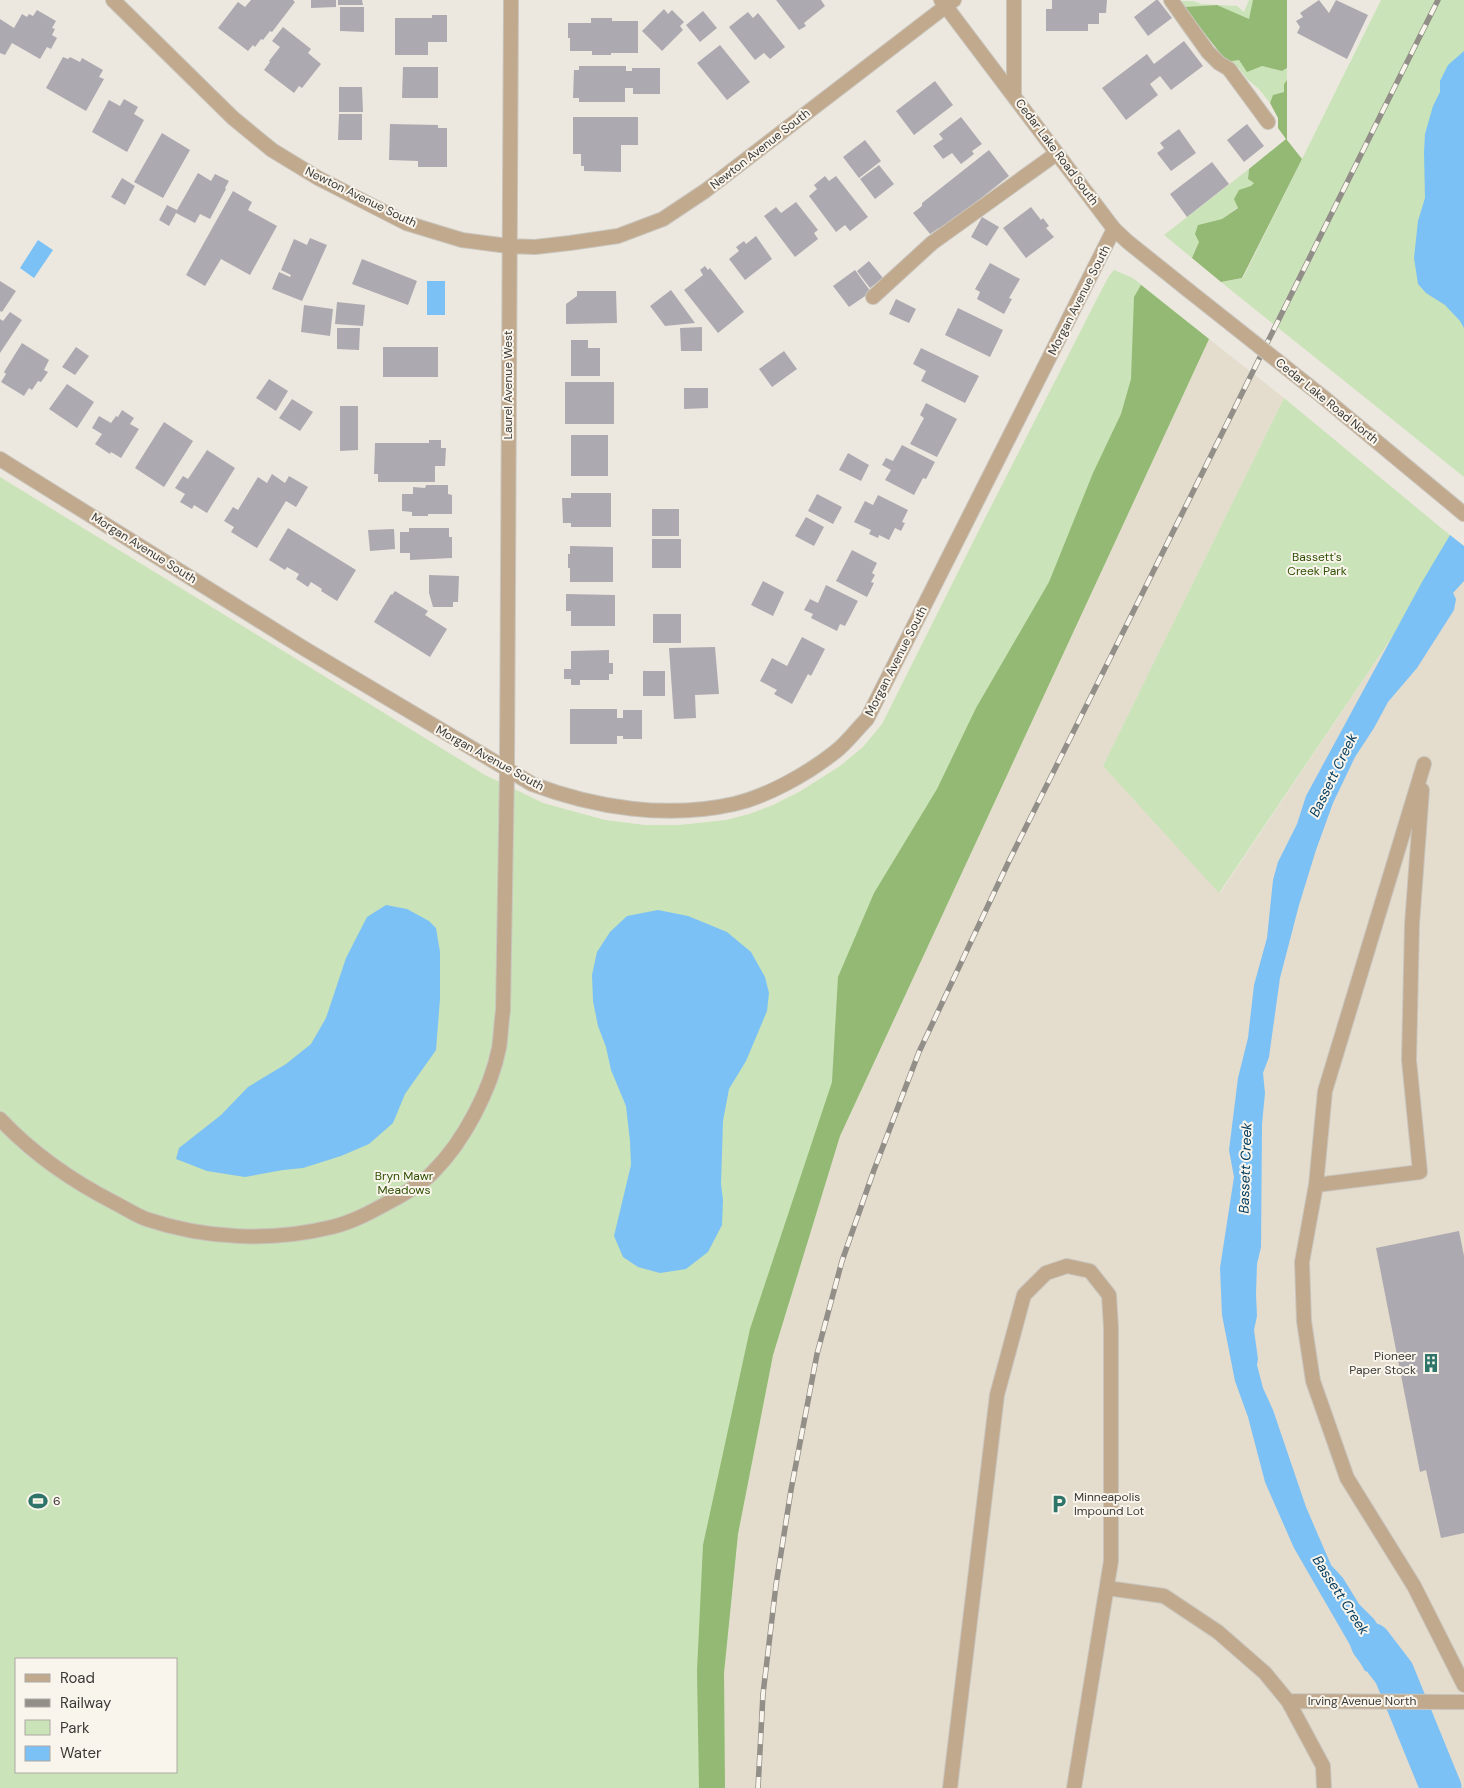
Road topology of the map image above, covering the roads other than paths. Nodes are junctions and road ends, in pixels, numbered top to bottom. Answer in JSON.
{"nodes":[{"id":1,"x":113,"y":0,"type":"edge"},
{"id":2,"x":511,"y":0,"type":"edge"},
{"id":3,"x":1014,"y":0,"type":"edge"},
{"id":4,"x":1171,"y":0,"type":"edge"},
{"id":5,"x":947,"y":2,"type":"edge"},
{"id":6,"x":1014,"y":95,"type":"junction"},
{"id":7,"x":1268,"y":122,"type":"dead end"},
{"id":8,"x":1056,"y":154,"type":"junction"},
{"id":9,"x":1114,"y":229,"type":"junction"},
{"id":10,"x":508,"y":246,"type":"junction"},
{"id":11,"x":1188,"y":290,"type":"joint"},
{"id":12,"x":872,"y":297,"type":"dead end"},
{"id":13,"x":0,"y":459,"type":"edge"},
{"id":14,"x":1464,"y":514,"type":"edge"},
{"id":15,"x":507,"y":770,"type":"junction"},
{"id":16,"x":0,"y":1119,"type":"edge"},
{"id":17,"x":1316,"y":1185,"type":"junction"},
{"id":18,"x":1107,"y":1588,"type":"junction"},
{"id":19,"x":1464,"y":1685,"type":"edge"},
{"id":20,"x":1288,"y":1701,"type":"junction"},
{"id":21,"x":1464,"y":1702,"type":"edge"},
{"id":22,"x":950,"y":1788,"type":"edge"},
{"id":23,"x":1074,"y":1788,"type":"edge"},
{"id":24,"x":1324,"y":1788,"type":"edge"}],
"edges":[{"from":1,"to":10,"type":"street","name":"Newton Avenue South"},
{"from":2,"to":10,"type":"street","name":"Laurel Avenue West"},
{"from":3,"to":6,"type":"street"},
{"from":4,"to":7,"type":"street"},
{"from":5,"to":6,"type":"street","name":"Cedar Lake Road South"},
{"from":5,"to":10,"type":"street","name":"Newton Avenue South"},
{"from":6,"to":8,"type":"street","name":"Cedar Lake Road South"},
{"from":8,"to":9,"type":"street","name":"Cedar Lake Road South"},
{"from":8,"to":12,"type":"street"},
{"from":9,"to":11,"type":"street","name":"Cedar Lake Road South"},
{"from":9,"to":15,"type":"street","name":"Morgan Avenue South"},
{"from":10,"to":15,"type":"street","name":"Laurel Avenue West"},
{"from":11,"to":14,"type":"street","name":"Cedar Lake Road North","bridge":true},
{"from":13,"to":15,"type":"street","name":"Morgan Avenue South"},
{"from":15,"to":16,"type":"street","name":"Laurel Avenue West"},
{"from":17,"to":17,"type":"street"},
{"from":17,"to":19,"type":"street"},
{"from":18,"to":20,"type":"street"},
{"from":18,"to":22,"type":"street"},
{"from":18,"to":23,"type":"street"},
{"from":20,"to":21,"type":"street","name":"Irving Avenue North"},
{"from":20,"to":24,"type":"street"}]}
